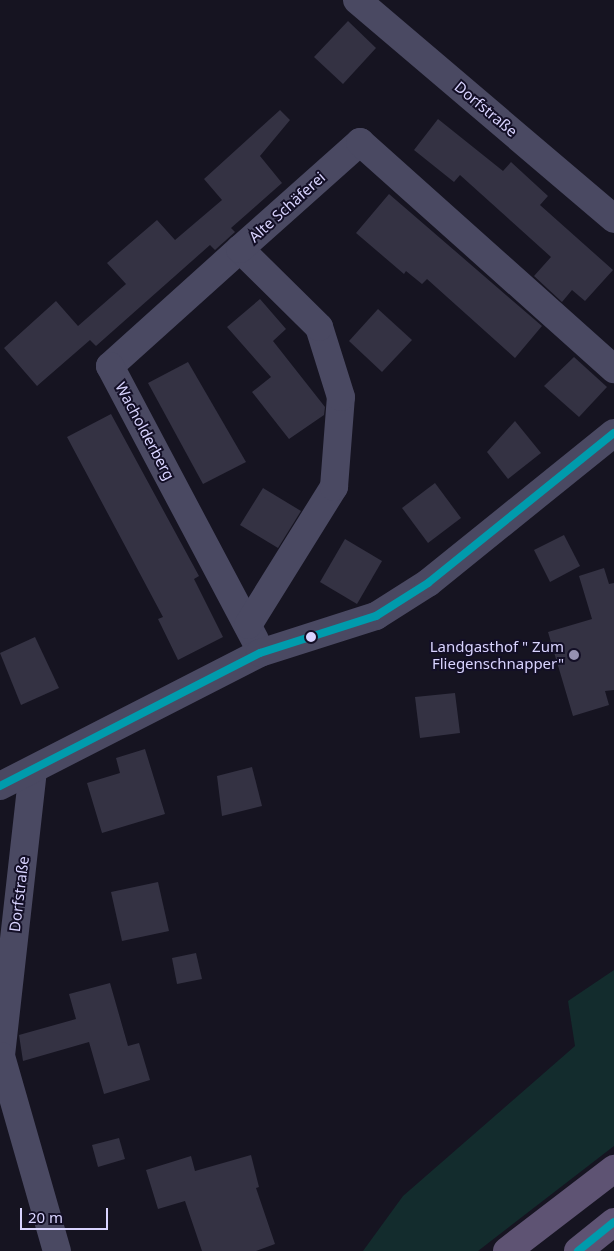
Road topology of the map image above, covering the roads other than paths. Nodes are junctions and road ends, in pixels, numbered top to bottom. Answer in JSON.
{"nodes":[{"id":1,"x":357,"y":0,"type":"edge"},
{"id":2,"x":614,"y":219,"type":"edge"},
{"id":3,"x":240,"y":249,"type":"junction"},
{"id":4,"x":614,"y":369,"type":"edge"},
{"id":5,"x":614,"y":433,"type":"edge"},
{"id":6,"x":248,"y":625,"type":"junction"},
{"id":7,"x":260,"y":653,"type":"junction"},
{"id":8,"x":34,"y":770,"type":"junction"},
{"id":9,"x":3,"y":777,"type":"edge"},
{"id":10,"x":614,"y":1169,"type":"edge"},
{"id":11,"x":614,"y":1222,"type":"edge"},
{"id":12,"x":57,"y":1251,"type":"edge"},
{"id":13,"x":507,"y":1251,"type":"edge"},
{"id":14,"x":578,"y":1251,"type":"edge"}],
"edges":[{"from":1,"to":2,"type":"street","name":"Dorfstraße"},
{"from":3,"to":4,"type":"street","name":"Alte Schäferei"},
{"from":3,"to":6,"type":"street","name":"Alte Schäferei"},
{"from":3,"to":6,"type":"street","name":"Wacholderberg"},
{"from":5,"to":7,"type":"street"},
{"from":6,"to":7,"type":"street","name":"Wacholderberg"},
{"from":7,"to":8,"type":"street"},
{"from":8,"to":9,"type":"street"},
{"from":8,"to":12,"type":"street","name":"Dorfstraße"},
{"from":10,"to":13,"type":"main road"},
{"from":11,"to":14,"type":"main road"}]}
